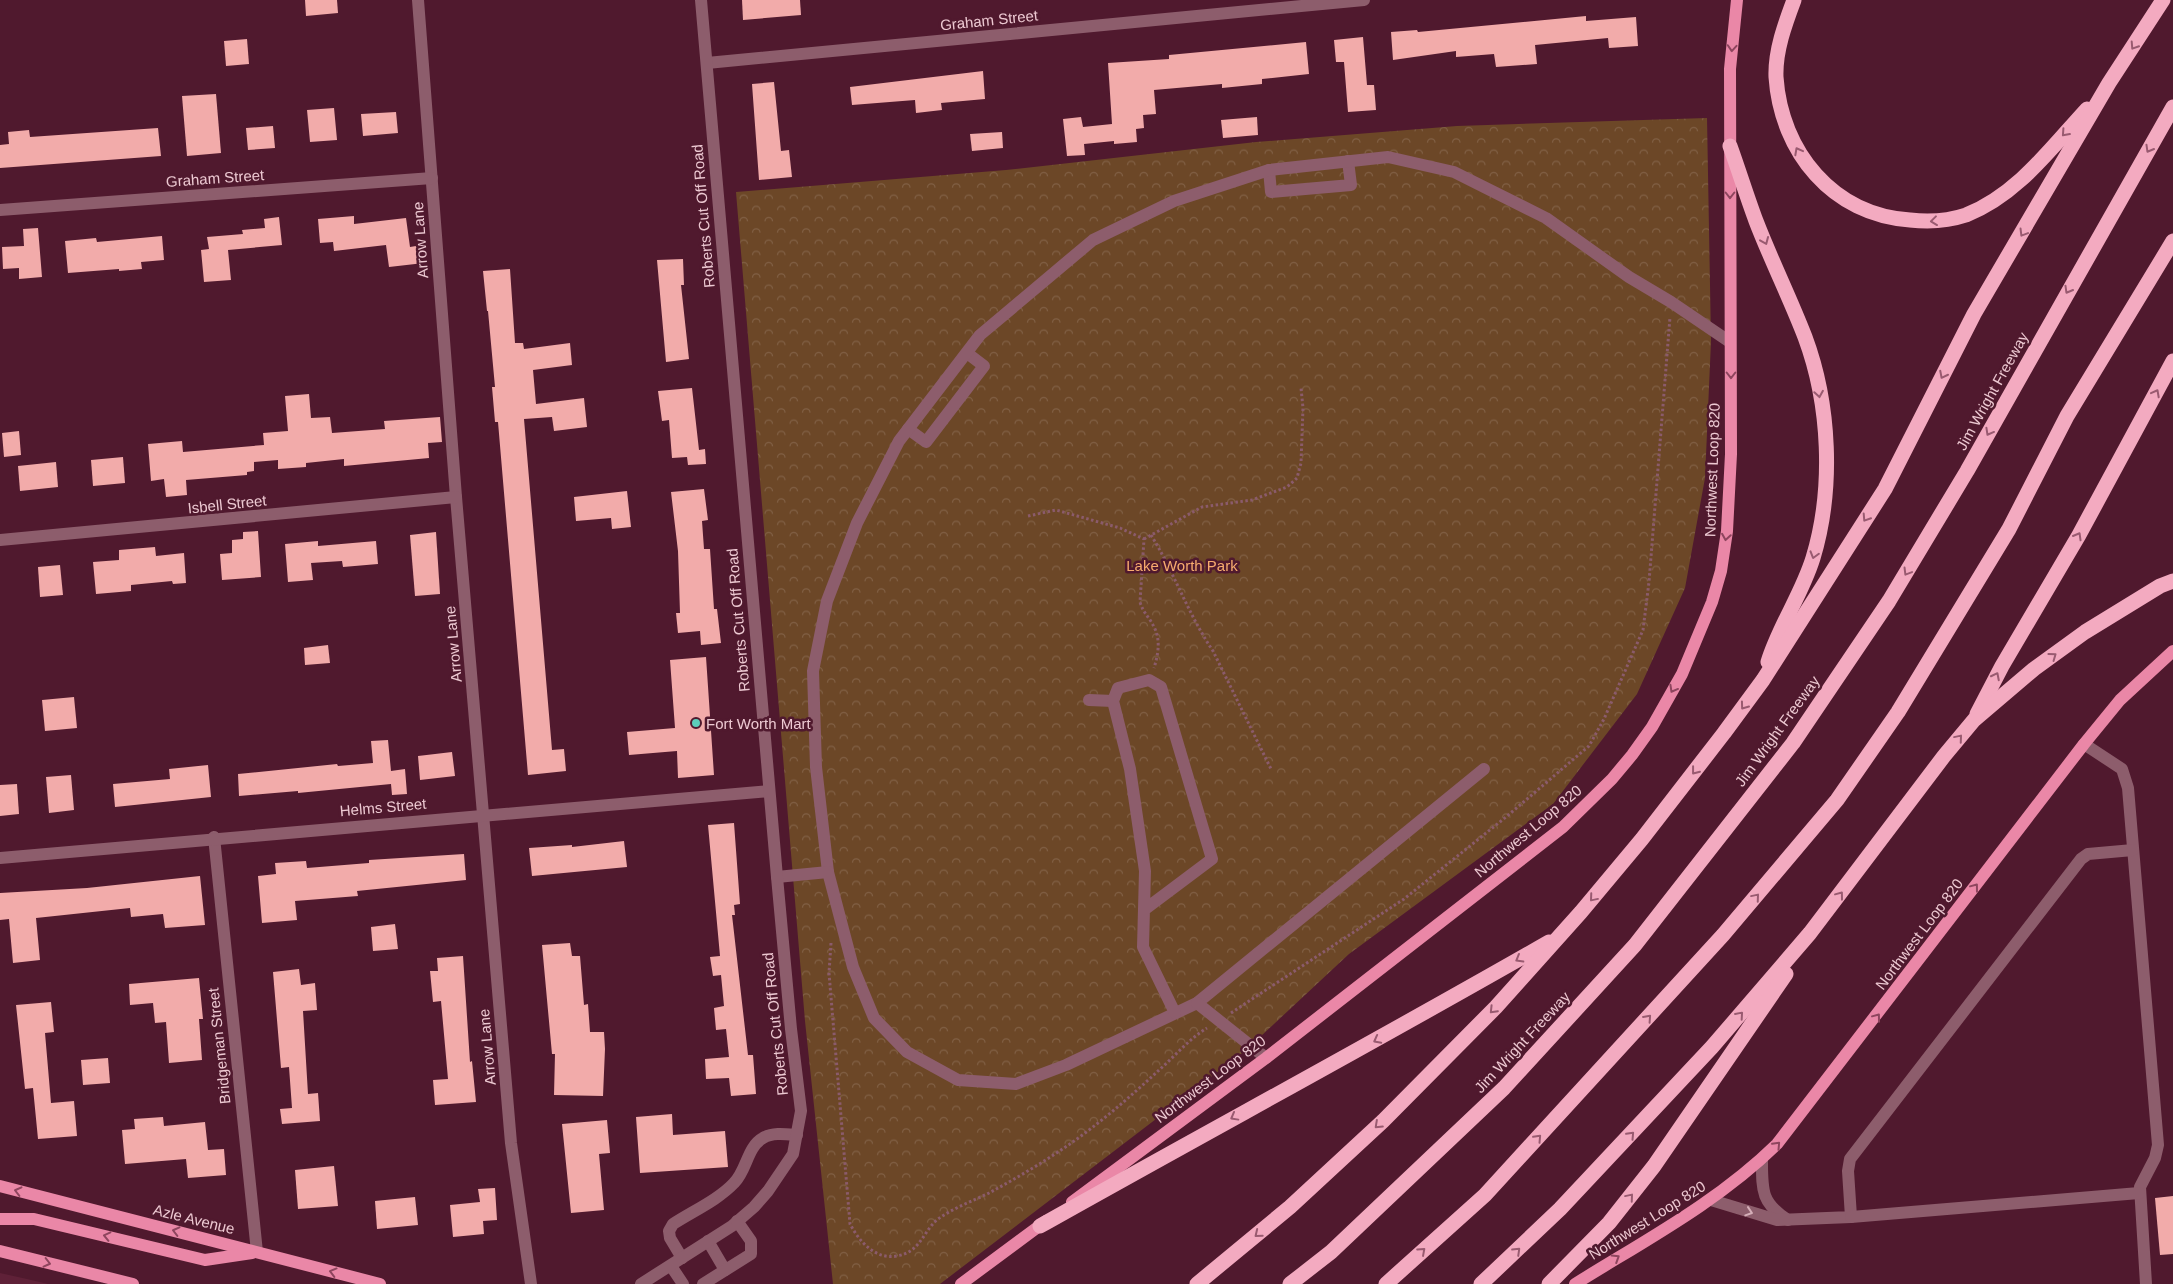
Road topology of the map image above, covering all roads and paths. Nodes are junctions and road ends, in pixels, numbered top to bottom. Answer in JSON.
{"nodes":[{"id":1,"x":418,"y":0,"type":"edge"},
{"id":2,"x":701,"y":0,"type":"edge"},
{"id":3,"x":1364,"y":0,"type":"edge"},
{"id":4,"x":1737,"y":0,"type":"edge"},
{"id":5,"x":1794,"y":0,"type":"edge"},
{"id":6,"x":2161,"y":4,"type":"edge"},
{"id":7,"x":707,"y":64,"type":"junction"},
{"id":8,"x":2109,"y":83,"type":"junction"},
{"id":9,"x":2173,"y":107,"type":"edge"},
{"id":10,"x":1730,"y":146,"type":"junction"},
{"id":11,"x":1348,"y":161,"type":"junction"},
{"id":12,"x":1269,"y":170,"type":"junction"},
{"id":13,"x":432,"y":178,"type":"junction"},
{"id":14,"x":0,"y":210,"type":"edge"},
{"id":15,"x":2173,"y":241,"type":"edge"},
{"id":16,"x":1672,"y":302,"type":"junction"},
{"id":17,"x":1730,"y":342,"type":"junction"},
{"id":18,"x":967,"y":353,"type":"junction"},
{"id":19,"x":2173,"y":361,"type":"edge"},
{"id":20,"x":1301,"y":388,"type":"dead end"},
{"id":21,"x":908,"y":429,"type":"junction"},
{"id":22,"x":456,"y":497,"type":"junction"},
{"id":23,"x":1028,"y":516,"type":"dead end"},
{"id":24,"x":1151,"y":535,"type":"junction"},
{"id":25,"x":1144,"y":539,"type":"junction"},
{"id":26,"x":0,"y":540,"type":"edge"},
{"id":27,"x":2173,"y":580,"type":"edge"},
{"id":28,"x":2173,"y":651,"type":"edge"},
{"id":29,"x":1149,"y":680,"type":"junction"},
{"id":30,"x":1763,"y":680,"type":"junction"},
{"id":31,"x":1089,"y":700,"type":"dead end"},
{"id":32,"x":1113,"y":701,"type":"junction"},
{"id":33,"x":1974,"y":720,"type":"junction"},
{"id":34,"x":2084,"y":744,"type":"junction"},
{"id":35,"x":1271,"y":769,"type":"dead end"},
{"id":36,"x":1484,"y":769,"type":"dead end"},
{"id":37,"x":769,"y":791,"type":"junction"},
{"id":38,"x":484,"y":815,"type":"junction"},
{"id":39,"x":214,"y":838,"type":"junction"},
{"id":40,"x":2133,"y":850,"type":"junction"},
{"id":41,"x":0,"y":858,"type":"edge"},
{"id":42,"x":828,"y":872,"type":"junction"},
{"id":43,"x":777,"y":877,"type":"junction"},
{"id":44,"x":1144,"y":910,"type":"junction"},
{"id":45,"x":1810,"y":933,"type":"junction"},
{"id":46,"x":1561,"y":935,"type":"junction"},
{"id":47,"x":832,"y":939,"type":"dead end"},
{"id":48,"x":1198,"y":1003,"type":"junction"},
{"id":49,"x":1175,"y":1013,"type":"junction"},
{"id":50,"x":1219,"y":1020,"type":"junction"},
{"id":51,"x":1266,"y":1058,"type":"junction"},
{"id":52,"x":797,"y":1134,"type":"junction"},
{"id":53,"x":1762,"y":1160,"type":"junction"},
{"id":54,"x":0,"y":1186,"type":"edge"},
{"id":55,"x":2140,"y":1193,"type":"junction"},
{"id":56,"x":1711,"y":1200,"type":"junction"},
{"id":57,"x":1851,"y":1217,"type":"junction"},
{"id":58,"x":0,"y":1219,"type":"edge"},
{"id":59,"x":1788,"y":1220,"type":"junction"},
{"id":60,"x":737,"y":1221,"type":"junction"},
{"id":61,"x":1040,"y":1226,"type":"junction"},
{"id":62,"x":708,"y":1242,"type":"junction"},
{"id":63,"x":0,"y":1251,"type":"edge"},
{"id":64,"x":257,"y":1252,"type":"junction"},
{"id":65,"x":682,"y":1258,"type":"junction"},
{"id":66,"x":671,"y":1266,"type":"junction"},
{"id":67,"x":726,"y":1270,"type":"junction"},
{"id":68,"x":133,"y":1284,"type":"edge"},
{"id":69,"x":380,"y":1284,"type":"edge"},
{"id":70,"x":531,"y":1284,"type":"edge"},
{"id":71,"x":641,"y":1284,"type":"edge"},
{"id":72,"x":683,"y":1284,"type":"edge"},
{"id":73,"x":703,"y":1284,"type":"edge"},
{"id":74,"x":961,"y":1284,"type":"edge"},
{"id":75,"x":1197,"y":1284,"type":"edge"},
{"id":76,"x":1290,"y":1284,"type":"edge"},
{"id":77,"x":1386,"y":1284,"type":"edge"},
{"id":78,"x":1481,"y":1284,"type":"edge"},
{"id":79,"x":1549,"y":1284,"type":"edge"},
{"id":80,"x":1574,"y":1284,"type":"edge"},
{"id":81,"x":2146,"y":1284,"type":"edge"}],
"edges":[{"from":1,"to":13,"type":"street","name":"Arrow Lane"},
{"from":2,"to":7,"type":"street","name":"Roberts Cut Off Road"},
{"from":3,"to":7,"type":"street","name":"Graham Street"},
{"from":4,"to":10,"type":"main road","name":"Northwest Loop 820","one_way":true},
{"from":8,"to":5,"type":"highway","one_way":true},
{"from":6,"to":8,"type":"highway","one_way":true},
{"from":7,"to":37,"type":"street","name":"Roberts Cut Off Road"},
{"from":8,"to":30,"type":"highway","one_way":true},
{"from":9,"to":76,"type":"highway","name":"Jim Wright Freeway","one_way":true},
{"from":10,"to":17,"type":"main road","name":"Northwest Loop 820","one_way":true},
{"from":10,"to":30,"type":"highway","one_way":true},
{"from":11,"to":12,"type":"street"},
{"from":11,"to":12,"type":"street"},
{"from":11,"to":16,"type":"street"},
{"from":12,"to":18,"type":"street"},
{"from":13,"to":14,"type":"street","name":"Graham Street"},
{"from":13,"to":22,"type":"street","name":"Arrow Lane"},
{"from":77,"to":15,"type":"highway","one_way":true},
{"from":16,"to":17,"type":"street"},
{"from":16,"to":50,"type":"path"},
{"from":17,"to":51,"type":"main road","name":"Northwest Loop 820","one_way":true},
{"from":18,"to":21,"type":"street"},
{"from":18,"to":21,"type":"street"},
{"from":33,"to":19,"type":"highway","one_way":true},
{"from":20,"to":24,"type":"path"},
{"from":21,"to":42,"type":"street"},
{"from":22,"to":26,"type":"street","name":"Isbell Street"},
{"from":22,"to":38,"type":"street","name":"Arrow Lane"},
{"from":23,"to":25,"type":"path"},
{"from":24,"to":25,"type":"path"},
{"from":24,"to":35,"type":"path"},
{"from":25,"to":29,"type":"path"},
{"from":33,"to":27,"type":"highway","one_way":true},
{"from":28,"to":34,"type":"main road","name":"Northwest Loop 820"},
{"from":29,"to":32,"type":"street"},
{"from":29,"to":44,"type":"street"},
{"from":30,"to":46,"type":"highway","one_way":true},
{"from":31,"to":32,"type":"street"},
{"from":32,"to":44,"type":"street"},
{"from":45,"to":33,"type":"highway","one_way":true},
{"from":34,"to":40,"type":"street"},
{"from":53,"to":34,"type":"main road","name":"Northwest Loop 820","one_way":true},
{"from":36,"to":48,"type":"street"},
{"from":37,"to":38,"type":"street","name":"Helms Street"},
{"from":37,"to":43,"type":"street","name":"Roberts Cut Off Road"},
{"from":38,"to":39,"type":"street","name":"Helms Street"},
{"from":38,"to":70,"type":"street","name":"Arrow Lane"},
{"from":39,"to":41,"type":"street","name":"Helms Street"},
{"from":39,"to":64,"type":"street","name":"Bridgeman Street"},
{"from":40,"to":55,"type":"street"},
{"from":40,"to":57,"type":"street"},
{"from":42,"to":43,"type":"street"},
{"from":42,"to":49,"type":"street"},
{"from":43,"to":52,"type":"street","name":"Roberts Cut Off Road"},
{"from":44,"to":49,"type":"street"},
{"from":78,"to":45,"type":"highway","one_way":true},
{"from":79,"to":45,"type":"highway","one_way":true},
{"from":46,"to":61,"type":"highway","one_way":true},
{"from":46,"to":75,"type":"highway","one_way":true},
{"from":47,"to":50,"type":"path"},
{"from":48,"to":49,"type":"street"},
{"from":48,"to":50,"type":"street"},
{"from":50,"to":51,"type":"street"},
{"from":51,"to":61,"type":"main road","name":"Northwest Loop 820"},
{"from":52,"to":60,"type":"street","name":"Roberts Cut Off Road"},
{"from":52,"to":65,"type":"street"},
{"from":53,"to":56,"type":"main road","name":"Northwest Loop 820"},
{"from":53,"to":59,"type":"street"},
{"from":64,"to":54,"type":"main road","name":"Azle Avenue","one_way":true},
{"from":55,"to":57,"type":"street"},
{"from":55,"to":81,"type":"street"},
{"from":56,"to":59,"type":"street","one_way":true},
{"from":80,"to":56,"type":"main road","name":"Northwest Loop 820","one_way":true},
{"from":57,"to":59,"type":"street"},
{"from":64,"to":58,"type":"main road","one_way":true},
{"from":60,"to":62,"type":"street","name":"Roberts Cut Off Road"},
{"from":60,"to":67,"type":"street"},
{"from":61,"to":74,"type":"main road","name":"Northwest Loop 820"},
{"from":62,"to":65,"type":"street","name":"Roberts Cut Off Road"},
{"from":62,"to":67,"type":"street"},
{"from":63,"to":68,"type":"main road","one_way":true},
{"from":69,"to":64,"type":"main road","name":"Azle Avenue","one_way":true},
{"from":65,"to":66,"type":"street","name":"Roberts Cut Off Road"},
{"from":66,"to":71,"type":"street","name":"Roberts Cut Off Road"},
{"from":66,"to":72,"type":"street"},
{"from":67,"to":73,"type":"street"}]}
